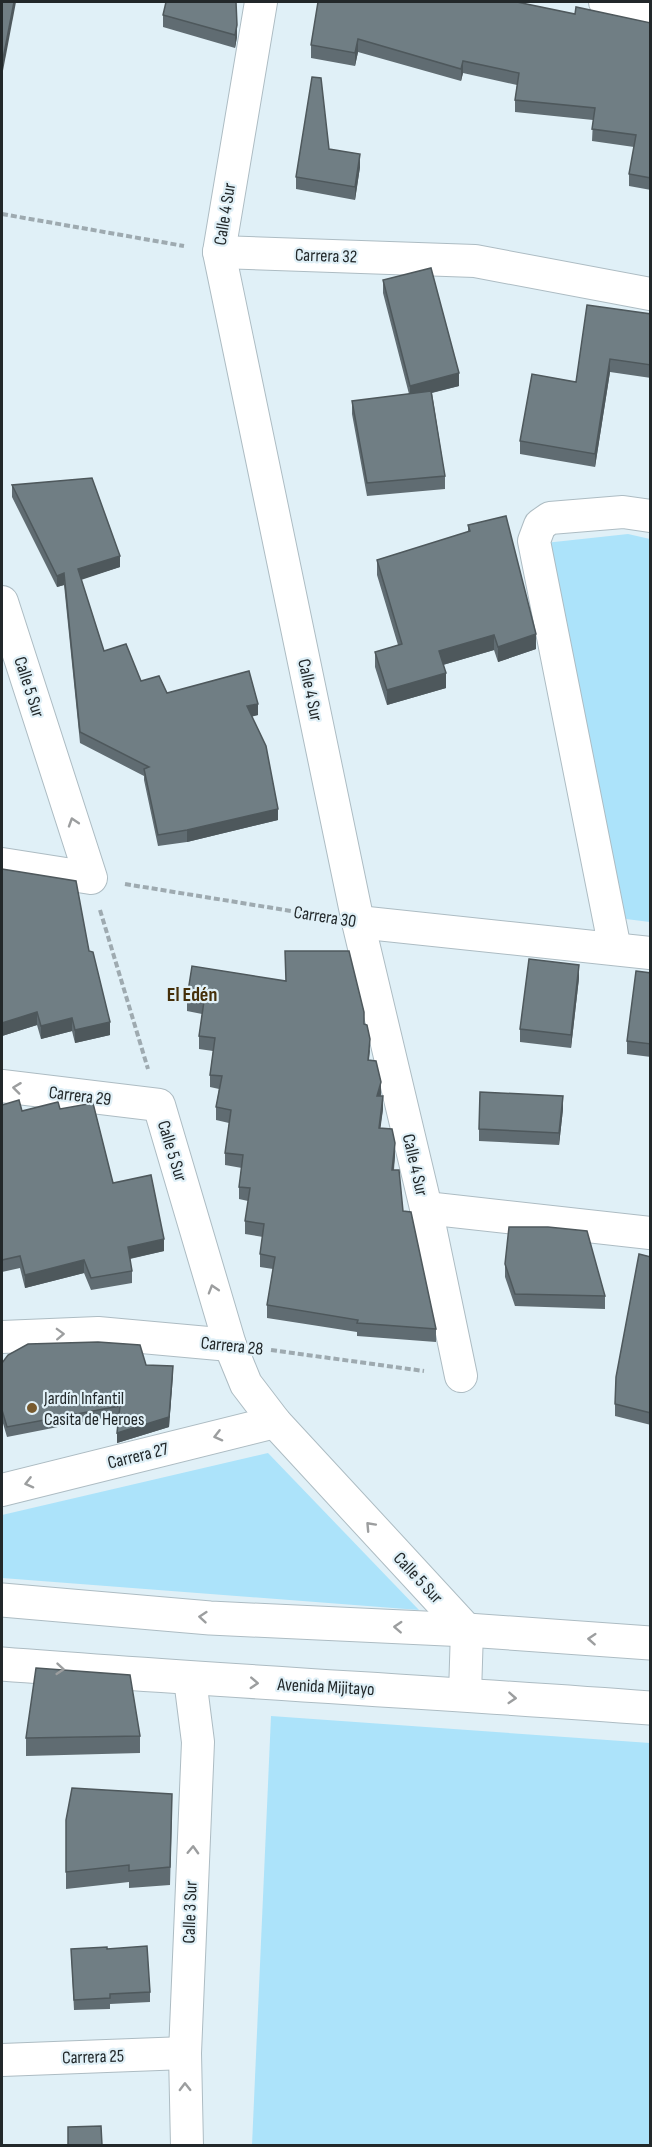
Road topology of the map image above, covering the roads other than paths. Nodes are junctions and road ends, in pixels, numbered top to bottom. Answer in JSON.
{"nodes":[{"id":1,"x":261,"y":2,"type":"edge"},
{"id":2,"x":605,"y":2,"type":"edge"},
{"id":3,"x":651,"y":10,"type":"edge"},
{"id":4,"x":219,"y":252,"type":"junction"},
{"id":5,"x":651,"y":294,"type":"edge"},
{"id":6,"x":651,"y":516,"type":"edge"},
{"id":7,"x":2,"y":602,"type":"edge"},
{"id":8,"x":2,"y":864,"type":"edge"},
{"id":9,"x":358,"y":922,"type":"junction"},
{"id":10,"x":615,"y":949,"type":"junction"},
{"id":11,"x":651,"y":952,"type":"edge"},
{"id":12,"x":2,"y":1086,"type":"edge"},
{"id":13,"x":159,"y":1106,"type":"joint"},
{"id":14,"x":426,"y":1208,"type":"junction"},
{"id":15,"x":651,"y":1233,"type":"edge"},
{"id":16,"x":2,"y":1337,"type":"edge"},
{"id":17,"x":230,"y":1345,"type":"junction"},
{"id":18,"x":461,"y":1376,"type":"road end"},
{"id":19,"x":275,"y":1422,"type":"junction"},
{"id":20,"x":2,"y":1490,"type":"edge"},
{"id":21,"x":2,"y":1599,"type":"edge"},
{"id":22,"x":467,"y":1630,"type":"junction"},
{"id":23,"x":651,"y":1643,"type":"edge"},
{"id":24,"x":2,"y":1664,"type":"edge"},
{"id":25,"x":190,"y":1679,"type":"junction"},
{"id":26,"x":465,"y":1694,"type":"junction"},
{"id":27,"x":651,"y":1708,"type":"edge"},
{"id":28,"x":184,"y":2053,"type":"junction"},
{"id":29,"x":2,"y":2060,"type":"edge"},
{"id":30,"x":187,"y":2145,"type":"edge"}],
"edges":[{"from":1,"to":4,"type":"street","name":"Calle 4 Sur"},
{"from":2,"to":3,"type":"street"},
{"from":4,"to":5,"type":"street","name":"Carrera 32"},
{"from":4,"to":9,"type":"street","name":"Calle 4 Sur"},
{"from":6,"to":10,"type":"street"},
{"from":8,"to":7,"type":"street","name":"Calle 5 Sur","one_way":true},
{"from":9,"to":10,"type":"street","name":"Carrera 30"},
{"from":9,"to":14,"type":"street","name":"Calle 4 Sur"},
{"from":10,"to":11,"type":"street","name":"Carrera 30"},
{"from":13,"to":12,"type":"street","name":"Carrera 29","one_way":true},
{"from":17,"to":13,"type":"street","name":"Calle 5 Sur","one_way":true},
{"from":14,"to":15,"type":"street"},
{"from":14,"to":18,"type":"street","name":"Calle 4 Sur"},
{"from":16,"to":17,"type":"street","name":"Carrera 28","one_way":true},
{"from":17,"to":19,"type":"street","name":"Calle 5 Sur"},
{"from":19,"to":20,"type":"street","name":"Carrera 27","one_way":true},
{"from":22,"to":19,"type":"street","name":"Calle 5 Sur","one_way":true},
{"from":22,"to":21,"type":"main road","one_way":true},
{"from":23,"to":22,"type":"main road","one_way":true},
{"from":22,"to":26,"type":"street"},
{"from":24,"to":25,"type":"main road","name":"Avenida Mijitayo","one_way":true},
{"from":25,"to":26,"type":"main road","name":"Avenida Mijitayo","one_way":true},
{"from":28,"to":25,"type":"street","name":"Calle 3 Sur","one_way":true},
{"from":26,"to":27,"type":"main road","name":"Avenida Mijitayo","one_way":true},
{"from":28,"to":29,"type":"street","name":"Carrera 25"},
{"from":30,"to":28,"type":"street","name":"Calle 3 Sur","one_way":true}]}
